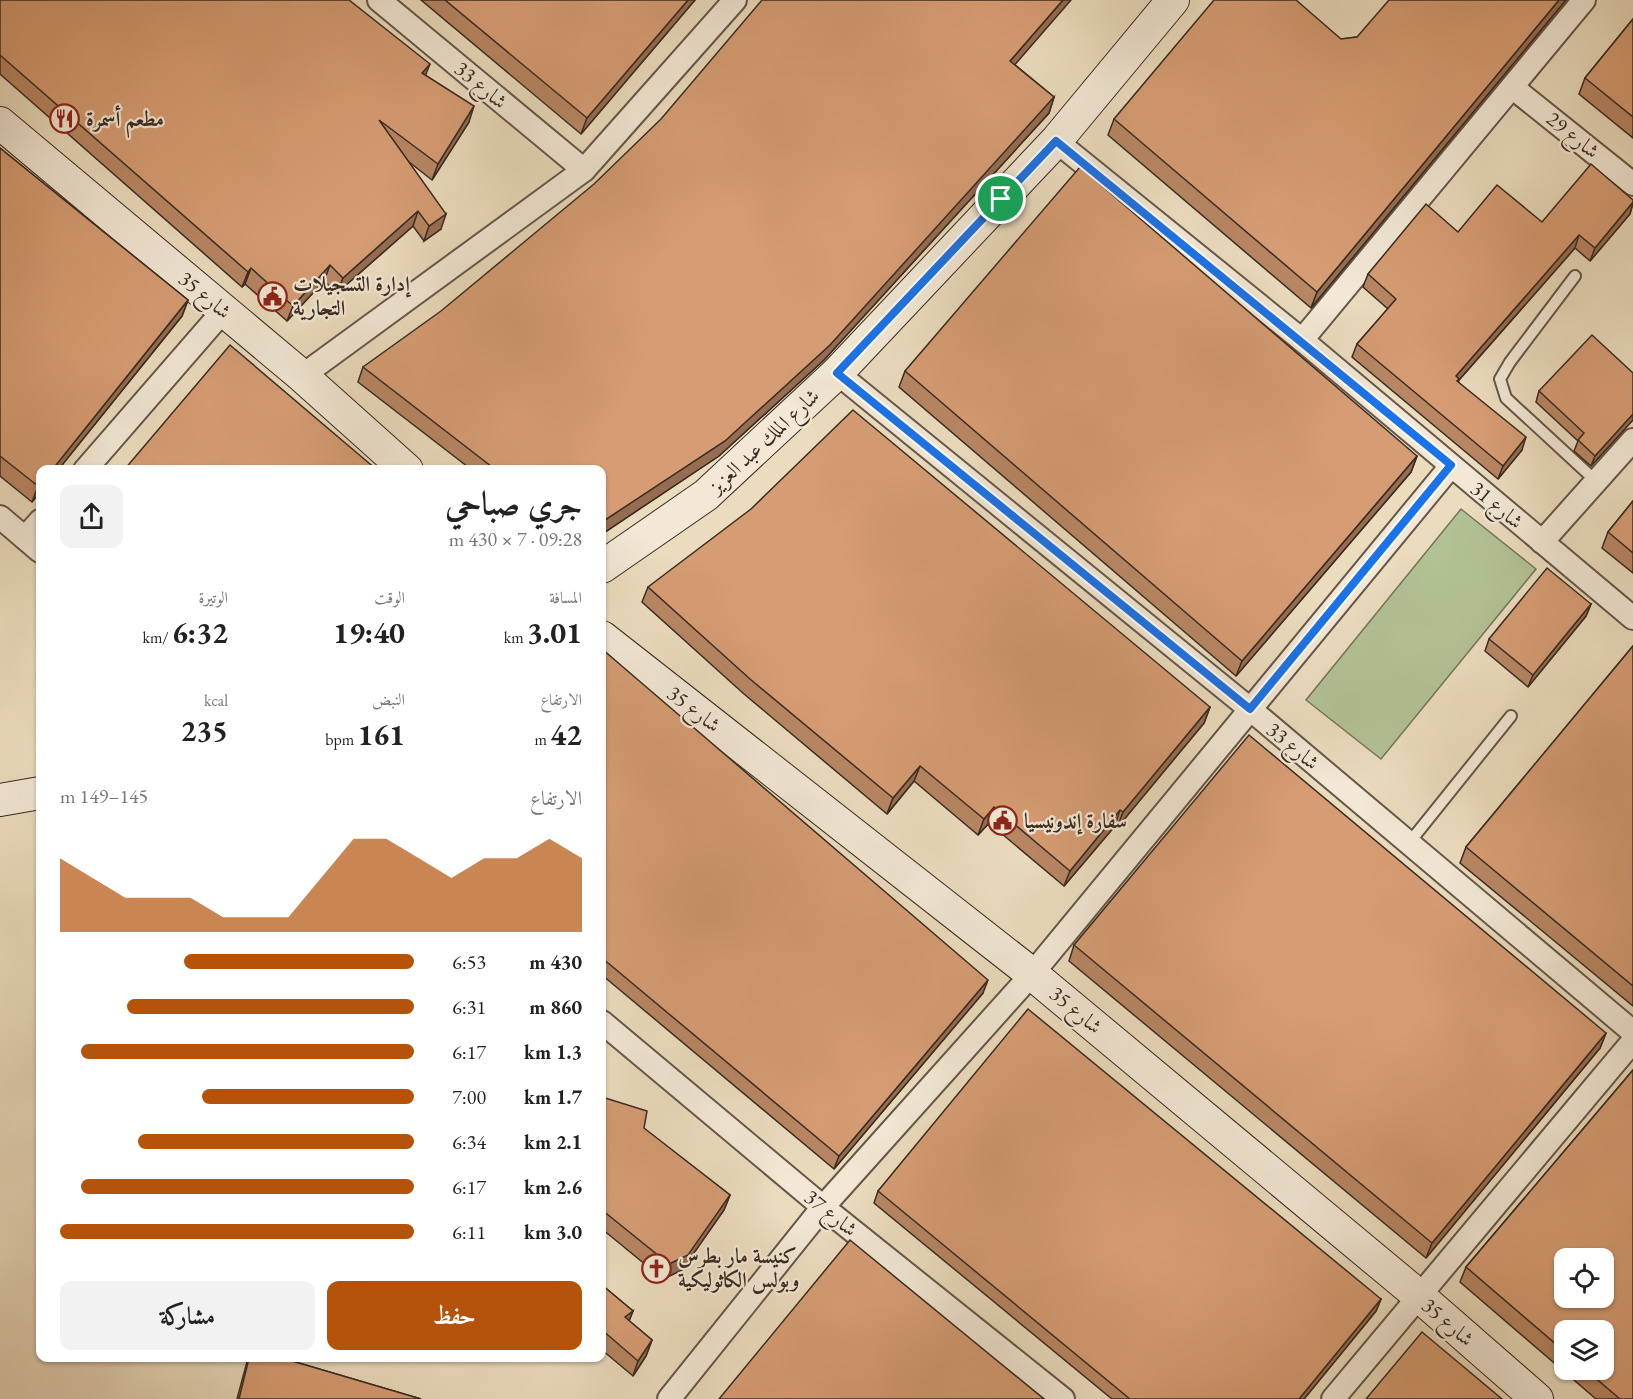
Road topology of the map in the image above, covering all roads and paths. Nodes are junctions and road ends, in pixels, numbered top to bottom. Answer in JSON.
{"nodes":[{"id":1,"x":379,"y":0,"type":"edge"},
{"id":2,"x":735,"y":0,"type":"edge"},
{"id":3,"x":1173,"y":0,"type":"edge"},
{"id":4,"x":1584,"y":0,"type":"edge"},
{"id":5,"x":1512,"y":87,"type":"junction"},
{"id":6,"x":0,"y":123,"type":"edge"},
{"id":7,"x":1056,"y":141,"type":"junction"},
{"id":8,"x":584,"y":170,"type":"junction"},
{"id":9,"x":1633,"y":184,"type":"edge"},
{"id":10,"x":1575,"y":276,"type":"dead end"},
{"id":11,"x":224,"y":310,"type":"junction"},
{"id":12,"x":1302,"y":340,"type":"junction"},
{"id":13,"x":837,"y":373,"type":"junction"},
{"id":14,"x":302,"y":376,"type":"junction"},
{"id":15,"x":1633,"y":440,"type":"edge"},
{"id":16,"x":89,"y":465,"type":"edge"},
{"id":17,"x":401,"y":465,"type":"edge"},
{"id":18,"x":1451,"y":465,"type":"junction"},
{"id":19,"x":1596,"y":481,"type":"junction"},
{"id":20,"x":0,"y":517,"type":"edge"},
{"id":21,"x":1542,"y":542,"type":"junction"},
{"id":22,"x":33,"y":545,"type":"edge"},
{"id":23,"x":606,"y":564,"type":"edge"},
{"id":24,"x":1633,"y":618,"type":"edge"},
{"id":25,"x":606,"y":640,"type":"edge"},
{"id":26,"x":1250,"y":709,"type":"junction"},
{"id":27,"x":1511,"y":716,"type":"dead end"},
{"id":28,"x":36,"y":794,"type":"edge"},
{"id":29,"x":0,"y":800,"type":"edge"},
{"id":30,"x":1408,"y":843,"type":"junction"},
{"id":31,"x":1032,"y":974,"type":"junction"},
{"id":32,"x":606,"y":1025,"type":"edge"},
{"id":33,"x":1633,"y":1032,"type":"edge"},
{"id":34,"x":1633,"y":1041,"type":"edge"},
{"id":35,"x":823,"y":1207,"type":"junction"},
{"id":36,"x":1419,"y":1296,"type":"junction"},
{"id":37,"x":669,"y":1399,"type":"edge"},
{"id":38,"x":1064,"y":1399,"type":"edge"},
{"id":39,"x":1332,"y":1399,"type":"edge"},
{"id":40,"x":1537,"y":1399,"type":"edge"}],
"edges":[{"from":1,"to":8,"type":"street","name":"شارع 33"},
{"from":2,"to":8,"type":"street"},
{"from":3,"to":7,"type":"street","name":"شارع الملك عبد العزيز"},
{"from":4,"to":5,"type":"street"},
{"from":5,"to":9,"type":"street","name":"شارع 29"},
{"from":5,"to":12,"type":"street"},
{"from":6,"to":11,"type":"street","name":"شارع 35"},
{"from":7,"to":12,"type":"street","name":"شارع 31"},
{"from":7,"to":13,"type":"street","name":"شارع الملك عبد العزيز"},
{"from":8,"to":14,"type":"street"},
{"from":10,"to":19,"type":"lane"},
{"from":11,"to":14,"type":"street","name":"شارع 35"},
{"from":11,"to":16,"type":"street"},
{"from":12,"to":18,"type":"street","name":"شارع 31"},
{"from":13,"to":23,"type":"street","name":"شارع الملك عبد العزيز"},
{"from":13,"to":26,"type":"street","name":"شارع 33"},
{"from":14,"to":17,"type":"street","name":"شارع 35"},
{"from":15,"to":19,"type":"street"},
{"from":18,"to":21,"type":"street","name":"شارع 31"},
{"from":18,"to":26,"type":"street"},
{"from":19,"to":21,"type":"street"},
{"from":20,"to":22,"type":"street"},
{"from":21,"to":24,"type":"street","name":"شارع 31"},
{"from":25,"to":31,"type":"street","name":"شارع 35"},
{"from":26,"to":30,"type":"street","name":"شارع 33"},
{"from":26,"to":31,"type":"street"},
{"from":27,"to":30,"type":"lane"},
{"from":28,"to":29,"type":"street"},
{"from":30,"to":33,"type":"street","name":"شارع 33"},
{"from":31,"to":35,"type":"street"},
{"from":31,"to":36,"type":"street","name":"شارع 35"},
{"from":32,"to":35,"type":"street","name":"شارع 37"},
{"from":34,"to":36,"type":"street"},
{"from":35,"to":37,"type":"street"},
{"from":35,"to":38,"type":"street","name":"شارع 37"},
{"from":36,"to":39,"type":"street"},
{"from":36,"to":40,"type":"street","name":"شارع 35"}]}
